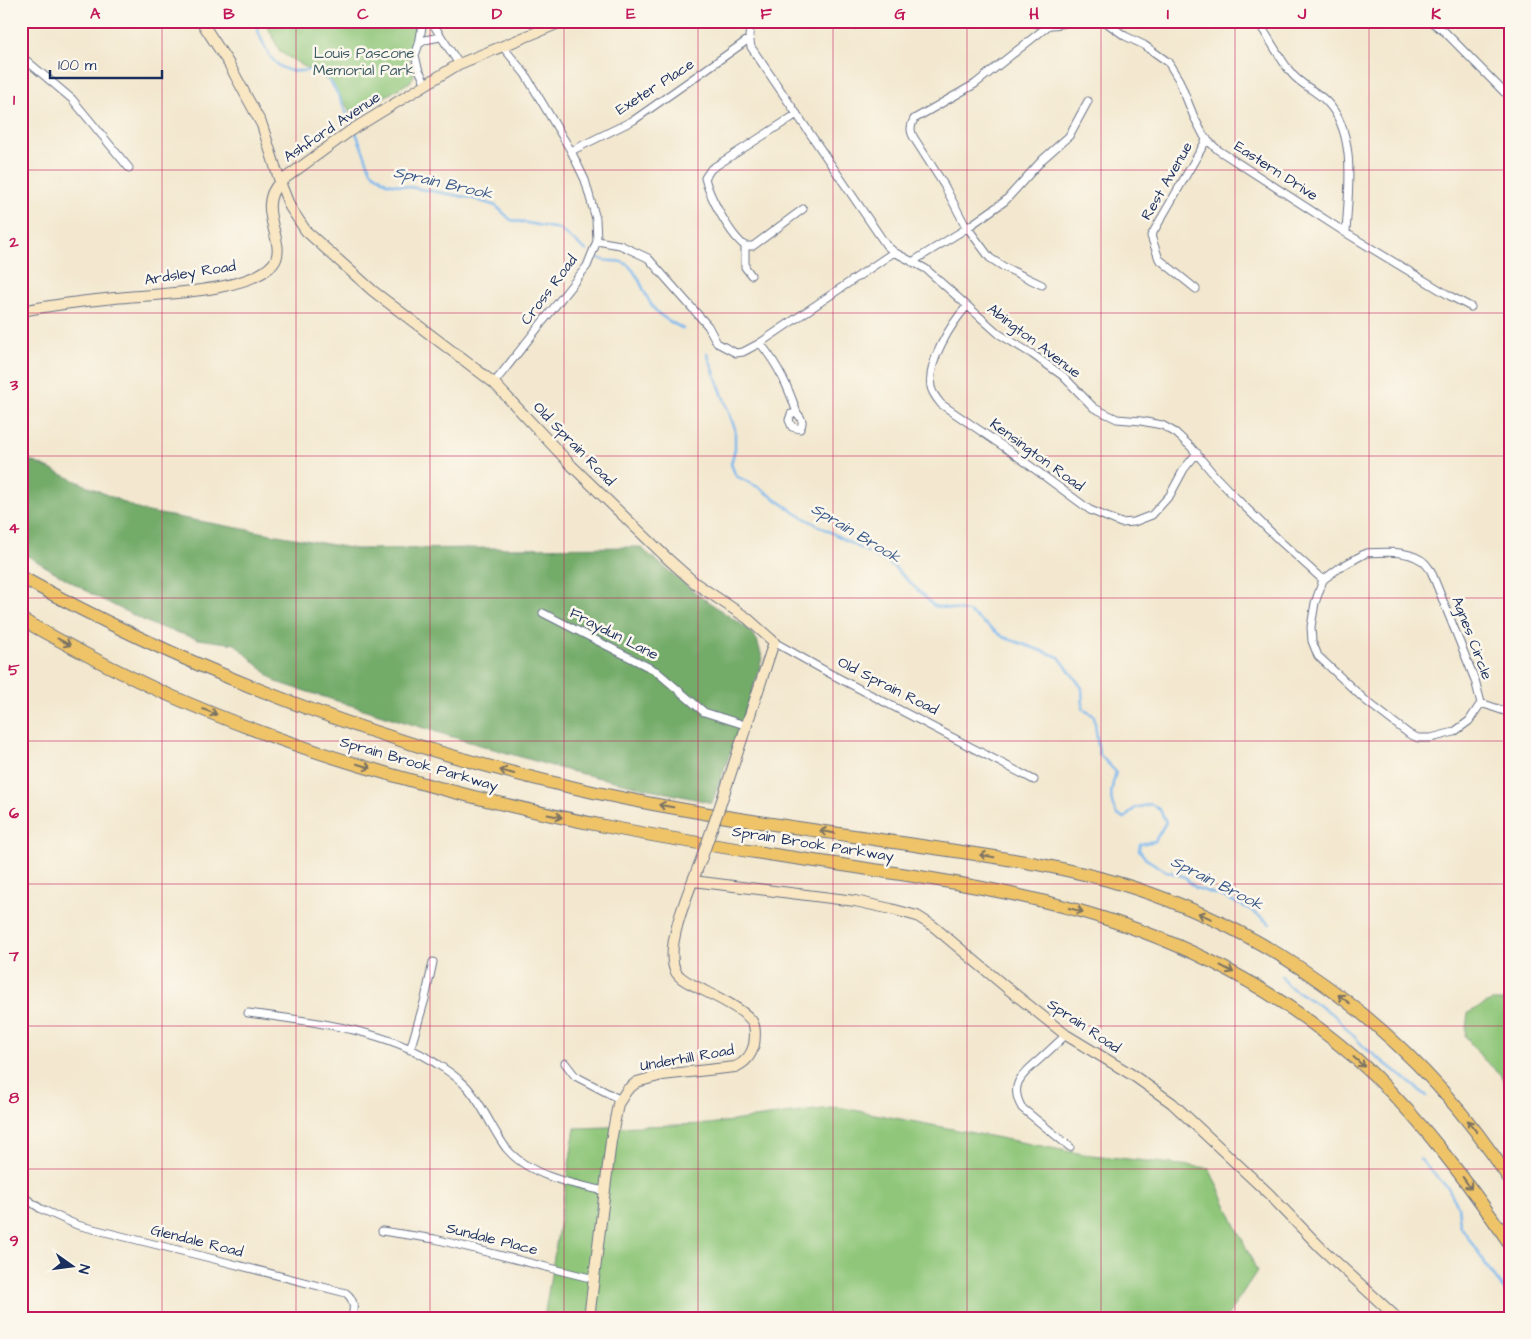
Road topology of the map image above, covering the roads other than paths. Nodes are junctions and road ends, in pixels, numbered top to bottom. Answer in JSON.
{"nodes":[{"id":1,"x":201,"y":21,"type":"edge"},
{"id":2,"x":423,"y":21,"type":"edge"},
{"id":3,"x":430,"y":21,"type":"edge"},
{"id":4,"x":564,"y":21,"type":"edge"},
{"id":5,"x":751,"y":21,"type":"edge"},
{"id":6,"x":850,"y":21,"type":"edge"},
{"id":7,"x":1030,"y":21,"type":"edge"},
{"id":8,"x":1072,"y":21,"type":"edge"},
{"id":9,"x":1104,"y":21,"type":"edge"},
{"id":10,"x":1257,"y":21,"type":"edge"},
{"id":11,"x":1430,"y":21,"type":"edge"},
{"id":12,"x":861,"y":22,"type":"edge"},
{"id":13,"x":547,"y":24,"type":"edge"},
{"id":14,"x":1048,"y":26,"type":"junction"},
{"id":15,"x":440,"y":37,"type":"junction"},
{"id":16,"x":749,"y":39,"type":"junction"},
{"id":17,"x":419,"y":44,"type":"junction"},
{"id":18,"x":503,"y":47,"type":"junction"},
{"id":19,"x":21,"y":56,"type":"edge"},
{"id":20,"x":459,"y":64,"type":"junction"},
{"id":21,"x":426,"y":84,"type":"junction"},
{"id":22,"x":1509,"y":95,"type":"edge"},
{"id":23,"x":1088,"y":101,"type":"dead end"},
{"id":24,"x":797,"y":114,"type":"junction"},
{"id":25,"x":1207,"y":139,"type":"junction"},
{"id":26,"x":571,"y":152,"type":"junction"},
{"id":27,"x":129,"y":168,"type":"dead end"},
{"id":28,"x":280,"y":182,"type":"junction"},
{"id":29,"x":803,"y":208,"type":"dead end"},
{"id":30,"x":968,"y":228,"type":"junction"},
{"id":31,"x":1346,"y":233,"type":"junction"},
{"id":32,"x":597,"y":240,"type":"junction"},
{"id":33,"x":744,"y":246,"type":"junction"},
{"id":34,"x":894,"y":252,"type":"junction"},
{"id":35,"x":912,"y":262,"type":"junction"},
{"id":36,"x":751,"y":275,"type":"dead end"},
{"id":37,"x":1042,"y":285,"type":"dead end"},
{"id":38,"x":1196,"y":289,"type":"dead end"},
{"id":39,"x":967,"y":306,"type":"junction"},
{"id":40,"x":1471,"y":307,"type":"dead end"},
{"id":41,"x":21,"y":311,"type":"edge"},
{"id":42,"x":760,"y":343,"type":"junction"},
{"id":43,"x":494,"y":383,"type":"junction"},
{"id":44,"x":797,"y":413,"type":"dead end"},
{"id":45,"x":1196,"y":453,"type":"junction"},
{"id":46,"x":21,"y":577,"type":"edge"},
{"id":47,"x":1324,"y":580,"type":"junction"},
{"id":48,"x":543,"y":613,"type":"dead end"},
{"id":49,"x":21,"y":619,"type":"edge"},
{"id":50,"x":774,"y":642,"type":"junction"},
{"id":51,"x":1481,"y":703,"type":"junction"},
{"id":52,"x":1510,"y":713,"type":"edge"},
{"id":53,"x":748,"y":726,"type":"junction"},
{"id":54,"x":1034,"y":780,"type":"dead end"},
{"id":55,"x":693,"y":881,"type":"junction"},
{"id":56,"x":433,"y":962,"type":"dead end"},
{"id":57,"x":248,"y":1014,"type":"dead end"},
{"id":58,"x":1066,"y":1035,"type":"junction"},
{"id":59,"x":410,"y":1050,"type":"junction"},
{"id":60,"x":566,"y":1064,"type":"dead end"},
{"id":61,"x":621,"y":1100,"type":"junction"},
{"id":62,"x":1070,"y":1147,"type":"dead end"},
{"id":63,"x":1510,"y":1180,"type":"edge"},
{"id":64,"x":605,"y":1191,"type":"junction"},
{"id":65,"x":22,"y":1198,"type":"edge"},
{"id":66,"x":382,"y":1231,"type":"dead end"},
{"id":67,"x":1510,"y":1244,"type":"edge"},
{"id":68,"x":594,"y":1279,"type":"junction"},
{"id":69,"x":352,"y":1318,"type":"edge"},
{"id":70,"x":589,"y":1318,"type":"edge"},
{"id":71,"x":1397,"y":1318,"type":"edge"}],
"edges":[{"from":1,"to":28,"type":"street","name":"Old Sprain Road"},
{"from":2,"to":17,"type":"street"},
{"from":3,"to":15,"type":"street"},
{"from":4,"to":13,"type":"street","name":"Ashford Avenue"},
{"from":5,"to":16,"type":"street"},
{"from":6,"to":12,"type":"street"},
{"from":7,"to":14,"type":"street"},
{"from":8,"to":14,"type":"street"},
{"from":9,"to":25,"type":"street","name":"Eastern Drive"},
{"from":10,"to":31,"type":"street"},
{"from":11,"to":22,"type":"street"},
{"from":13,"to":18,"type":"street","name":"Ashford Avenue"},
{"from":14,"to":30,"type":"street"},
{"from":15,"to":17,"type":"street"},
{"from":15,"to":20,"type":"street"},
{"from":16,"to":24,"type":"street"},
{"from":16,"to":26,"type":"street","name":"Exeter Place"},
{"from":17,"to":21,"type":"street"},
{"from":18,"to":20,"type":"street","name":"Ashford Avenue"},
{"from":18,"to":26,"type":"street","name":"Cross Road"},
{"from":19,"to":27,"type":"street"},
{"from":20,"to":21,"type":"street","name":"Ashford Avenue"},
{"from":21,"to":28,"type":"street","name":"Ashford Avenue"},
{"from":23,"to":30,"type":"street"},
{"from":24,"to":33,"type":"street"},
{"from":24,"to":34,"type":"street"},
{"from":25,"to":31,"type":"street","name":"Eastern Drive"},
{"from":25,"to":38,"type":"street","name":"Rest Avenue"},
{"from":26,"to":32,"type":"street","name":"Cross Road"},
{"from":28,"to":41,"type":"street","name":"Ardsley Road"},
{"from":28,"to":43,"type":"street","name":"Old Sprain Road"},
{"from":29,"to":33,"type":"street"},
{"from":30,"to":35,"type":"street"},
{"from":30,"to":37,"type":"street"},
{"from":31,"to":40,"type":"street","name":"Eastern Drive"},
{"from":32,"to":42,"type":"street"},
{"from":32,"to":43,"type":"street","name":"Cross Road"},
{"from":33,"to":36,"type":"street"},
{"from":34,"to":35,"type":"street","name":"Abington Avenue"},
{"from":34,"to":42,"type":"street"},
{"from":35,"to":39,"type":"street","name":"Abington Avenue"},
{"from":39,"to":45,"type":"street","name":"Abington Avenue"},
{"from":39,"to":45,"type":"street","name":"Kensington Road"},
{"from":42,"to":44,"type":"street"},
{"from":43,"to":50,"type":"street","name":"Old Sprain Road"},
{"from":45,"to":47,"type":"street","name":"Abington Avenue"},
{"from":63,"to":46,"type":"highway","name":"Sprain Brook Parkway","one_way":true},
{"from":47,"to":51,"type":"street","name":"Agnes Circle"},
{"from":47,"to":51,"type":"street","name":"Agnes Circle"},
{"from":48,"to":53,"type":"street","name":"Fraydun Lane"},
{"from":49,"to":67,"type":"highway","name":"Sprain Brook Parkway","one_way":true},
{"from":50,"to":53,"type":"street","name":"Underhill Road"},
{"from":50,"to":54,"type":"street","name":"Old Sprain Road"},
{"from":51,"to":52,"type":"street"},
{"from":53,"to":55,"type":"street","name":"Underhill Road","bridge":true},
{"from":55,"to":58,"type":"street","name":"Sprain Road"},
{"from":55,"to":61,"type":"street","name":"Underhill Road"},
{"from":56,"to":59,"type":"street"},
{"from":57,"to":59,"type":"street"},
{"from":58,"to":62,"type":"street"},
{"from":58,"to":71,"type":"street","name":"Sprain Road"},
{"from":59,"to":64,"type":"street"},
{"from":60,"to":61,"type":"street"},
{"from":61,"to":64,"type":"street","name":"Underhill Road"},
{"from":64,"to":68,"type":"street","name":"Underhill Road"},
{"from":65,"to":69,"type":"street","name":"Glendale Road"},
{"from":66,"to":68,"type":"street","name":"Sundale Place"},
{"from":68,"to":70,"type":"street","name":"Underhill Road"}]}
